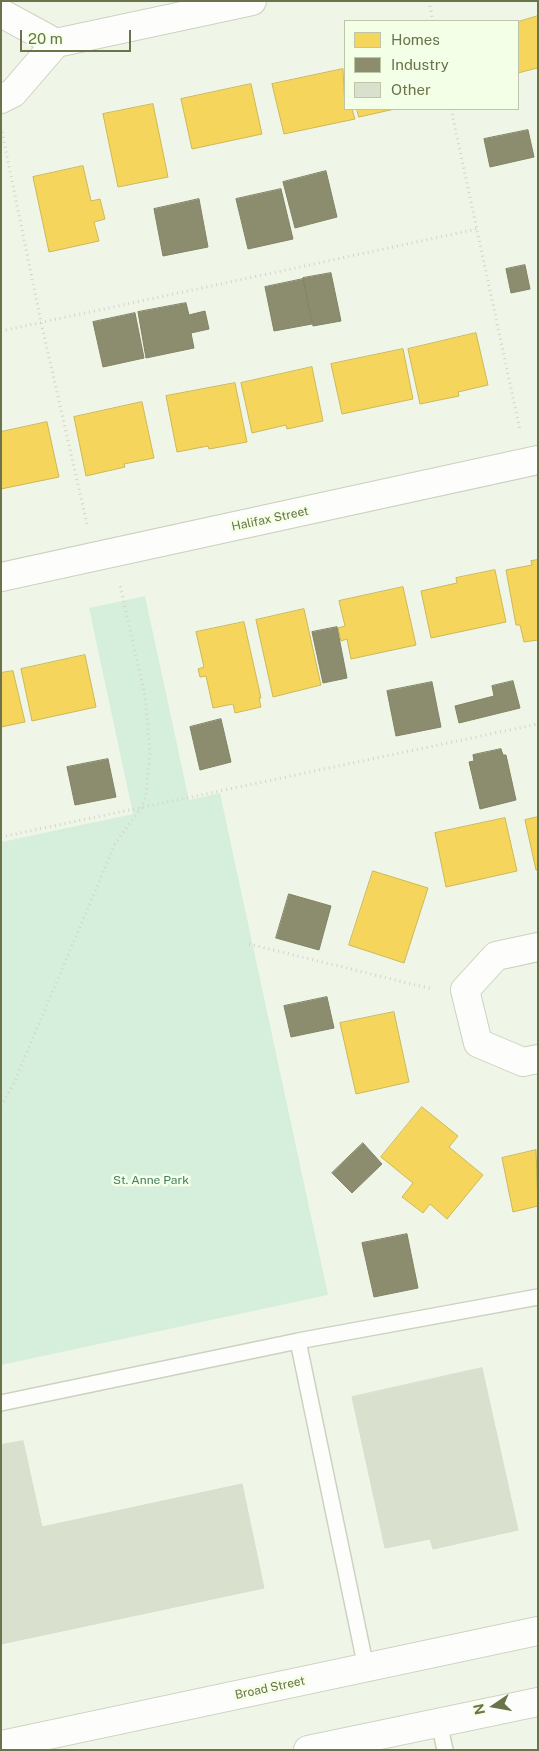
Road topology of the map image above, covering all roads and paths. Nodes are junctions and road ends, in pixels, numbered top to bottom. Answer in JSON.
{"nodes":[{"id":1,"x":252,"y":1,"type":"edge"},
{"id":2,"x":429,"y":1,"type":"edge"},
{"id":3,"x":1,"y":13,"type":"edge"},
{"id":4,"x":433,"y":20,"type":"edge"},
{"id":5,"x":56,"y":43,"type":"junction"},
{"id":6,"x":1,"y":99,"type":"edge"},
{"id":7,"x":452,"y":110,"type":"edge"},
{"id":8,"x":1,"y":130,"type":"edge"},
{"id":9,"x":477,"y":229,"type":"junction"},
{"id":10,"x":41,"y":322,"type":"junction"},
{"id":11,"x":1,"y":331,"type":"edge"},
{"id":12,"x":532,"y":462,"type":"edge"},
{"id":13,"x":103,"y":555,"type":"junction"},
{"id":14,"x":1,"y":577,"type":"edge"},
{"id":15,"x":538,"y":724,"type":"edge"},
{"id":16,"x":141,"y":808,"type":"junction"},
{"id":17,"x":1,"y":837,"type":"edge"},
{"id":18,"x":249,"y":944,"type":"dead end"},
{"id":19,"x":538,"y":947,"type":"edge"},
{"id":20,"x":467,"y":997,"type":"junction"},
{"id":21,"x":538,"y":1059,"type":"edge"},
{"id":22,"x":1,"y":1106,"type":"edge"},
{"id":23,"x":538,"y":1297,"type":"edge"},
{"id":24,"x":298,"y":1341,"type":"junction"},
{"id":25,"x":1,"y":1403,"type":"edge"},
{"id":26,"x":538,"y":1631,"type":"edge"},
{"id":27,"x":366,"y":1668,"type":"junction"},
{"id":28,"x":538,"y":1702,"type":"edge"},
{"id":29,"x":439,"y":1722,"type":"junction"},
{"id":30,"x":1,"y":1745,"type":"edge"},
{"id":31,"x":308,"y":1750,"type":"edge"},
{"id":32,"x":445,"y":1750,"type":"edge"}],
"edges":[{"from":1,"to":5,"type":"street"},
{"from":2,"to":4,"type":"path"},
{"from":3,"to":5,"type":"street"},
{"from":5,"to":6,"type":"street"},
{"from":7,"to":9,"type":"path"},
{"from":8,"to":10,"type":"path"},
{"from":9,"to":10,"type":"path"},
{"from":9,"to":12,"type":"path"},
{"from":10,"to":11,"type":"path"},
{"from":10,"to":13,"type":"path"},
{"from":12,"to":13,"type":"street","name":"Halifax Street"},
{"from":13,"to":14,"type":"street","name":"Halifax Street"},
{"from":13,"to":16,"type":"path"},
{"from":15,"to":16,"type":"path"},
{"from":16,"to":17,"type":"path"},
{"from":16,"to":22,"type":"path"},
{"from":18,"to":20,"type":"path"},
{"from":19,"to":20,"type":"street"},
{"from":20,"to":21,"type":"street"},
{"from":23,"to":24,"type":"lane"},
{"from":24,"to":25,"type":"lane"},
{"from":24,"to":27,"type":"lane"},
{"from":26,"to":27,"type":"street","name":"Broad Street"},
{"from":27,"to":30,"type":"street","name":"Broad Street"},
{"from":28,"to":29,"type":"street"},
{"from":29,"to":31,"type":"street"},
{"from":29,"to":32,"type":"lane"}]}
